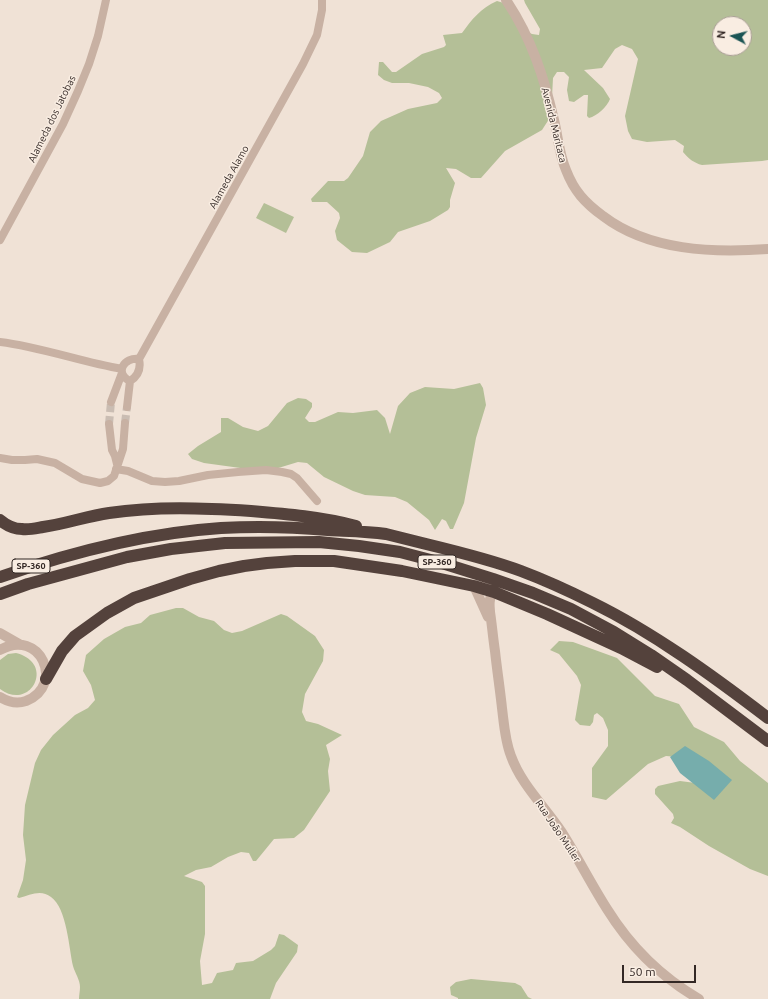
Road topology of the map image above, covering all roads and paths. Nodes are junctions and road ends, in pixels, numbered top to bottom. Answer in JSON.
{"nodes":[{"id":1,"x":106,"y":0,"type":"edge"},
{"id":2,"x":322,"y":0,"type":"edge"},
{"id":3,"x":506,"y":0,"type":"edge"},
{"id":4,"x":0,"y":240,"type":"edge"},
{"id":5,"x":768,"y":249,"type":"edge"},
{"id":6,"x":0,"y":342,"type":"edge"},
{"id":7,"x":139,"y":359,"type":"junction"},
{"id":8,"x":122,"y":371,"type":"junction"},
{"id":9,"x":130,"y":382,"type":"junction"},
{"id":10,"x":111,"y":402,"type":"tunnel mouth"},
{"id":11,"x":127,"y":407,"type":"tunnel mouth"},
{"id":12,"x":125,"y":423,"type":"tunnel mouth"},
{"id":13,"x":109,"y":424,"type":"tunnel mouth"},
{"id":14,"x":0,"y":458,"type":"edge"},
{"id":15,"x":12,"y":460,"type":"junction"},
{"id":16,"x":0,"y":463,"type":"edge"},
{"id":17,"x":116,"y":467,"type":"junction"},
{"id":18,"x":317,"y":501,"type":"dead end"},
{"id":19,"x":0,"y":520,"type":"edge"},
{"id":20,"x":384,"y":534,"type":"junction"},
{"id":21,"x":0,"y":577,"type":"edge"},
{"id":22,"x":474,"y":586,"type":"junction"},
{"id":23,"x":494,"y":592,"type":"junction"},
{"id":24,"x":0,"y":594,"type":"edge"},
{"id":25,"x":491,"y":624,"type":"junction"},
{"id":26,"x":0,"y":633,"type":"edge"},
{"id":27,"x":21,"y":645,"type":"junction"},
{"id":28,"x":0,"y":650,"type":"edge"},
{"id":29,"x":46,"y":679,"type":"junction"},
{"id":30,"x":687,"y":680,"type":"junction"},
{"id":31,"x":0,"y":697,"type":"edge"},
{"id":32,"x":5,"y":702,"type":"edge"},
{"id":33,"x":768,"y":718,"type":"edge"},
{"id":34,"x":768,"y":741,"type":"edge"},
{"id":35,"x":699,"y":999,"type":"edge"}],
"edges":[{"from":1,"to":4,"type":"street","name":"Alameda dos Jatobas"},
{"from":2,"to":7,"type":"street","name":"Alameda Alamo"},
{"from":3,"to":5,"type":"street","name":"Avenida Maritaca"},
{"from":6,"to":8,"type":"street"},
{"from":7,"to":8,"type":"street"},
{"from":7,"to":9,"type":"street","name":"Alameda Alamo"},
{"from":8,"to":9,"type":"street"},
{"from":8,"to":10,"type":"street"},
{"from":9,"to":11,"type":"street","name":"Alameda Alamo"},
{"from":12,"to":17,"type":"street"},
{"from":13,"to":17,"type":"street"},
{"from":14,"to":15,"type":"street"},
{"from":15,"to":16,"type":"street"},
{"from":15,"to":17,"type":"street"},
{"from":17,"to":18,"type":"street"},
{"from":19,"to":20,"type":"highway"},
{"from":20,"to":21,"type":"highway","number":"SP-360"},
{"from":20,"to":33,"type":"highway","number":"SP-360"},
{"from":22,"to":23,"type":"highway"},
{"from":22,"to":25,"type":"street"},
{"from":22,"to":29,"type":"highway"},
{"from":23,"to":25,"type":"street"},
{"from":23,"to":30,"type":"highway"},
{"from":24,"to":30,"type":"highway","number":"SP-360"},
{"from":25,"to":35,"type":"street","name":"Rua João Muller"},
{"from":26,"to":27,"type":"street"},
{"from":27,"to":28,"type":"street"},
{"from":27,"to":29,"type":"street"},
{"from":29,"to":32,"type":"street"},
{"from":30,"to":34,"type":"highway","number":"SP-360"},
{"from":31,"to":32,"type":"street"}]}
